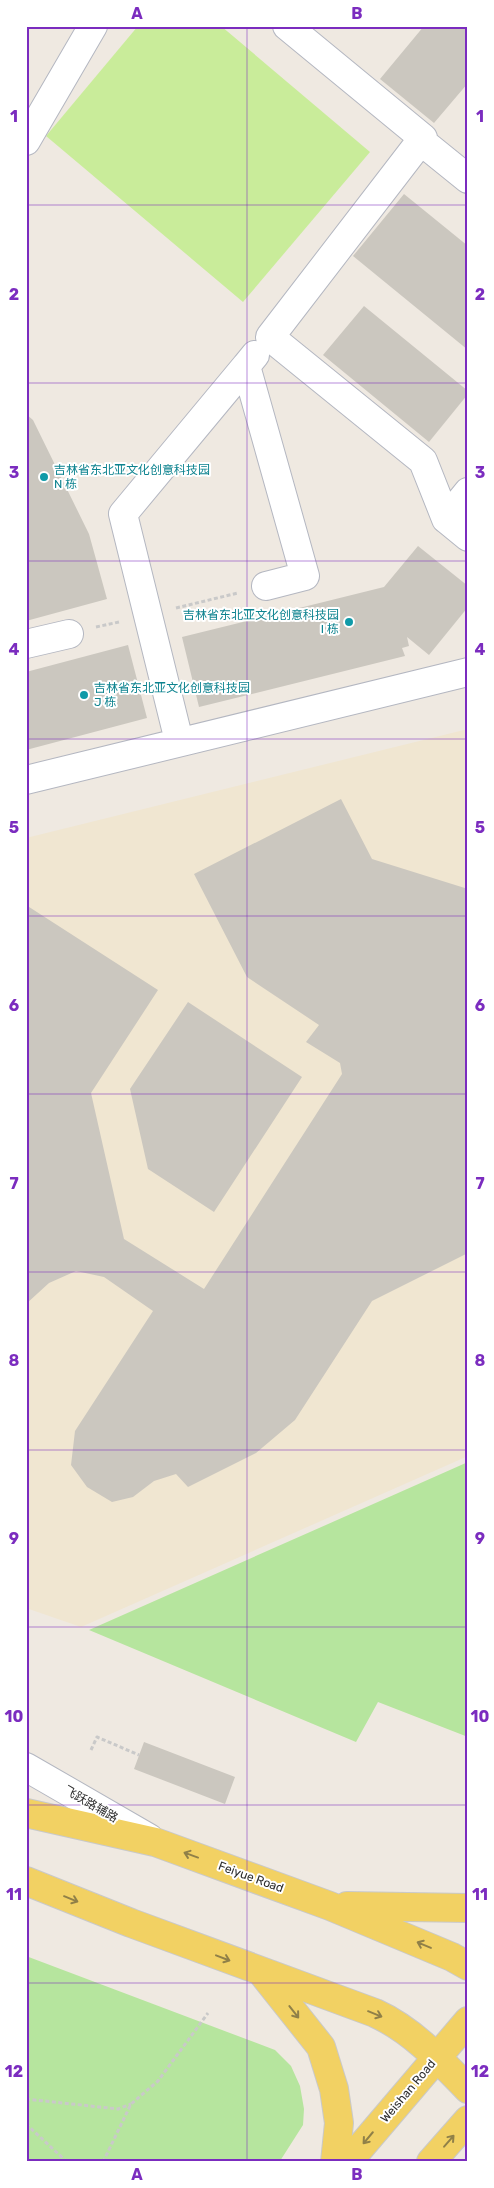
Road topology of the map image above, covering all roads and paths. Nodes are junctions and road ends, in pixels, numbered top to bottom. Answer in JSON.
{"nodes":[{"id":1,"x":93,"y":26,"type":"edge"},
{"id":2,"x":287,"y":26,"type":"edge"},
{"id":3,"x":26,"y":141,"type":"edge"},
{"id":4,"x":421,"y":141,"type":"junction"},
{"id":5,"x":468,"y":178,"type":"edge"},
{"id":6,"x":270,"y":337,"type":"junction"},
{"id":7,"x":246,"y":366,"type":"junction"},
{"id":8,"x":468,"y":492,"type":"edge"},
{"id":9,"x":446,"y":519,"type":"junction"},
{"id":10,"x":468,"y":537,"type":"edge"},
{"id":11,"x":266,"y":586,"type":"dead end"},
{"id":12,"x":69,"y":634,"type":"dead end"},
{"id":13,"x":26,"y":644,"type":"edge"},
{"id":14,"x":468,"y":672,"type":"edge"},
{"id":15,"x":180,"y":741,"type":"junction"},
{"id":16,"x":26,"y":780,"type":"edge"},
{"id":17,"x":91,"y":1750,"type":"dead end"},
{"id":18,"x":139,"y":1755,"type":"dead end"},
{"id":19,"x":26,"y":1767,"type":"edge"},
{"id":20,"x":26,"y":1813,"type":"edge"},
{"id":21,"x":155,"y":1842,"type":"junction"},
{"id":22,"x":26,"y":1881,"type":"edge"},
{"id":23,"x":330,"y":1906,"type":"junction"},
{"id":24,"x":468,"y":1908,"type":"edge"},
{"id":25,"x":468,"y":1966,"type":"edge"},
{"id":26,"x":263,"y":1974,"type":"junction"},
{"id":27,"x":208,"y":2013,"type":"dead end"},
{"id":28,"x":468,"y":2021,"type":"edge"},
{"id":29,"x":437,"y":2057,"type":"junction"},
{"id":30,"x":468,"y":2088,"type":"edge"},
{"id":31,"x":26,"y":2099,"type":"edge"},
{"id":32,"x":131,"y":2104,"type":"junction"},
{"id":33,"x":468,"y":2120,"type":"edge"},
{"id":34,"x":26,"y":2124,"type":"edge"},
{"id":35,"x":67,"y":2162,"type":"edge"},
{"id":36,"x":103,"y":2162,"type":"edge"},
{"id":37,"x":335,"y":2162,"type":"edge"},
{"id":38,"x":348,"y":2162,"type":"edge"},
{"id":39,"x":431,"y":2162,"type":"edge"}],
"edges":[{"from":1,"to":3,"type":"street"},
{"from":2,"to":4,"type":"street"},
{"from":4,"to":5,"type":"street"},
{"from":4,"to":6,"type":"street"},
{"from":6,"to":7,"type":"street"},
{"from":6,"to":9,"type":"street"},
{"from":7,"to":11,"type":"street"},
{"from":7,"to":15,"type":"street"},
{"from":8,"to":9,"type":"street"},
{"from":9,"to":10,"type":"street"},
{"from":12,"to":13,"type":"street"},
{"from":14,"to":15,"type":"street"},
{"from":15,"to":16,"type":"street"},
{"from":17,"to":18,"type":"path"},
{"from":19,"to":21,"type":"street","name":"飞跃路辅路"},
{"from":20,"to":21,"type":"main road","name":"Feiyue Road"},
{"from":23,"to":21,"type":"main road","name":"Feiyue Road","one_way":true},
{"from":22,"to":26,"type":"main road","one_way":true},
{"from":23,"to":24,"type":"main road"},
{"from":25,"to":23,"type":"main road","name":"Feiyue Road","one_way":true},
{"from":26,"to":29,"type":"main road","one_way":true},
{"from":26,"to":37,"type":"main road","one_way":true},
{"from":27,"to":32,"type":"path"},
{"from":28,"to":29,"type":"main road","name":"Weishan Road"},
{"from":29,"to":30,"type":"main road"},
{"from":29,"to":38,"type":"main road","name":"Weishan Road","one_way":true},
{"from":31,"to":32,"type":"path"},
{"from":32,"to":36,"type":"path"},
{"from":39,"to":33,"type":"main road","one_way":true},
{"from":34,"to":35,"type":"path"}]}
